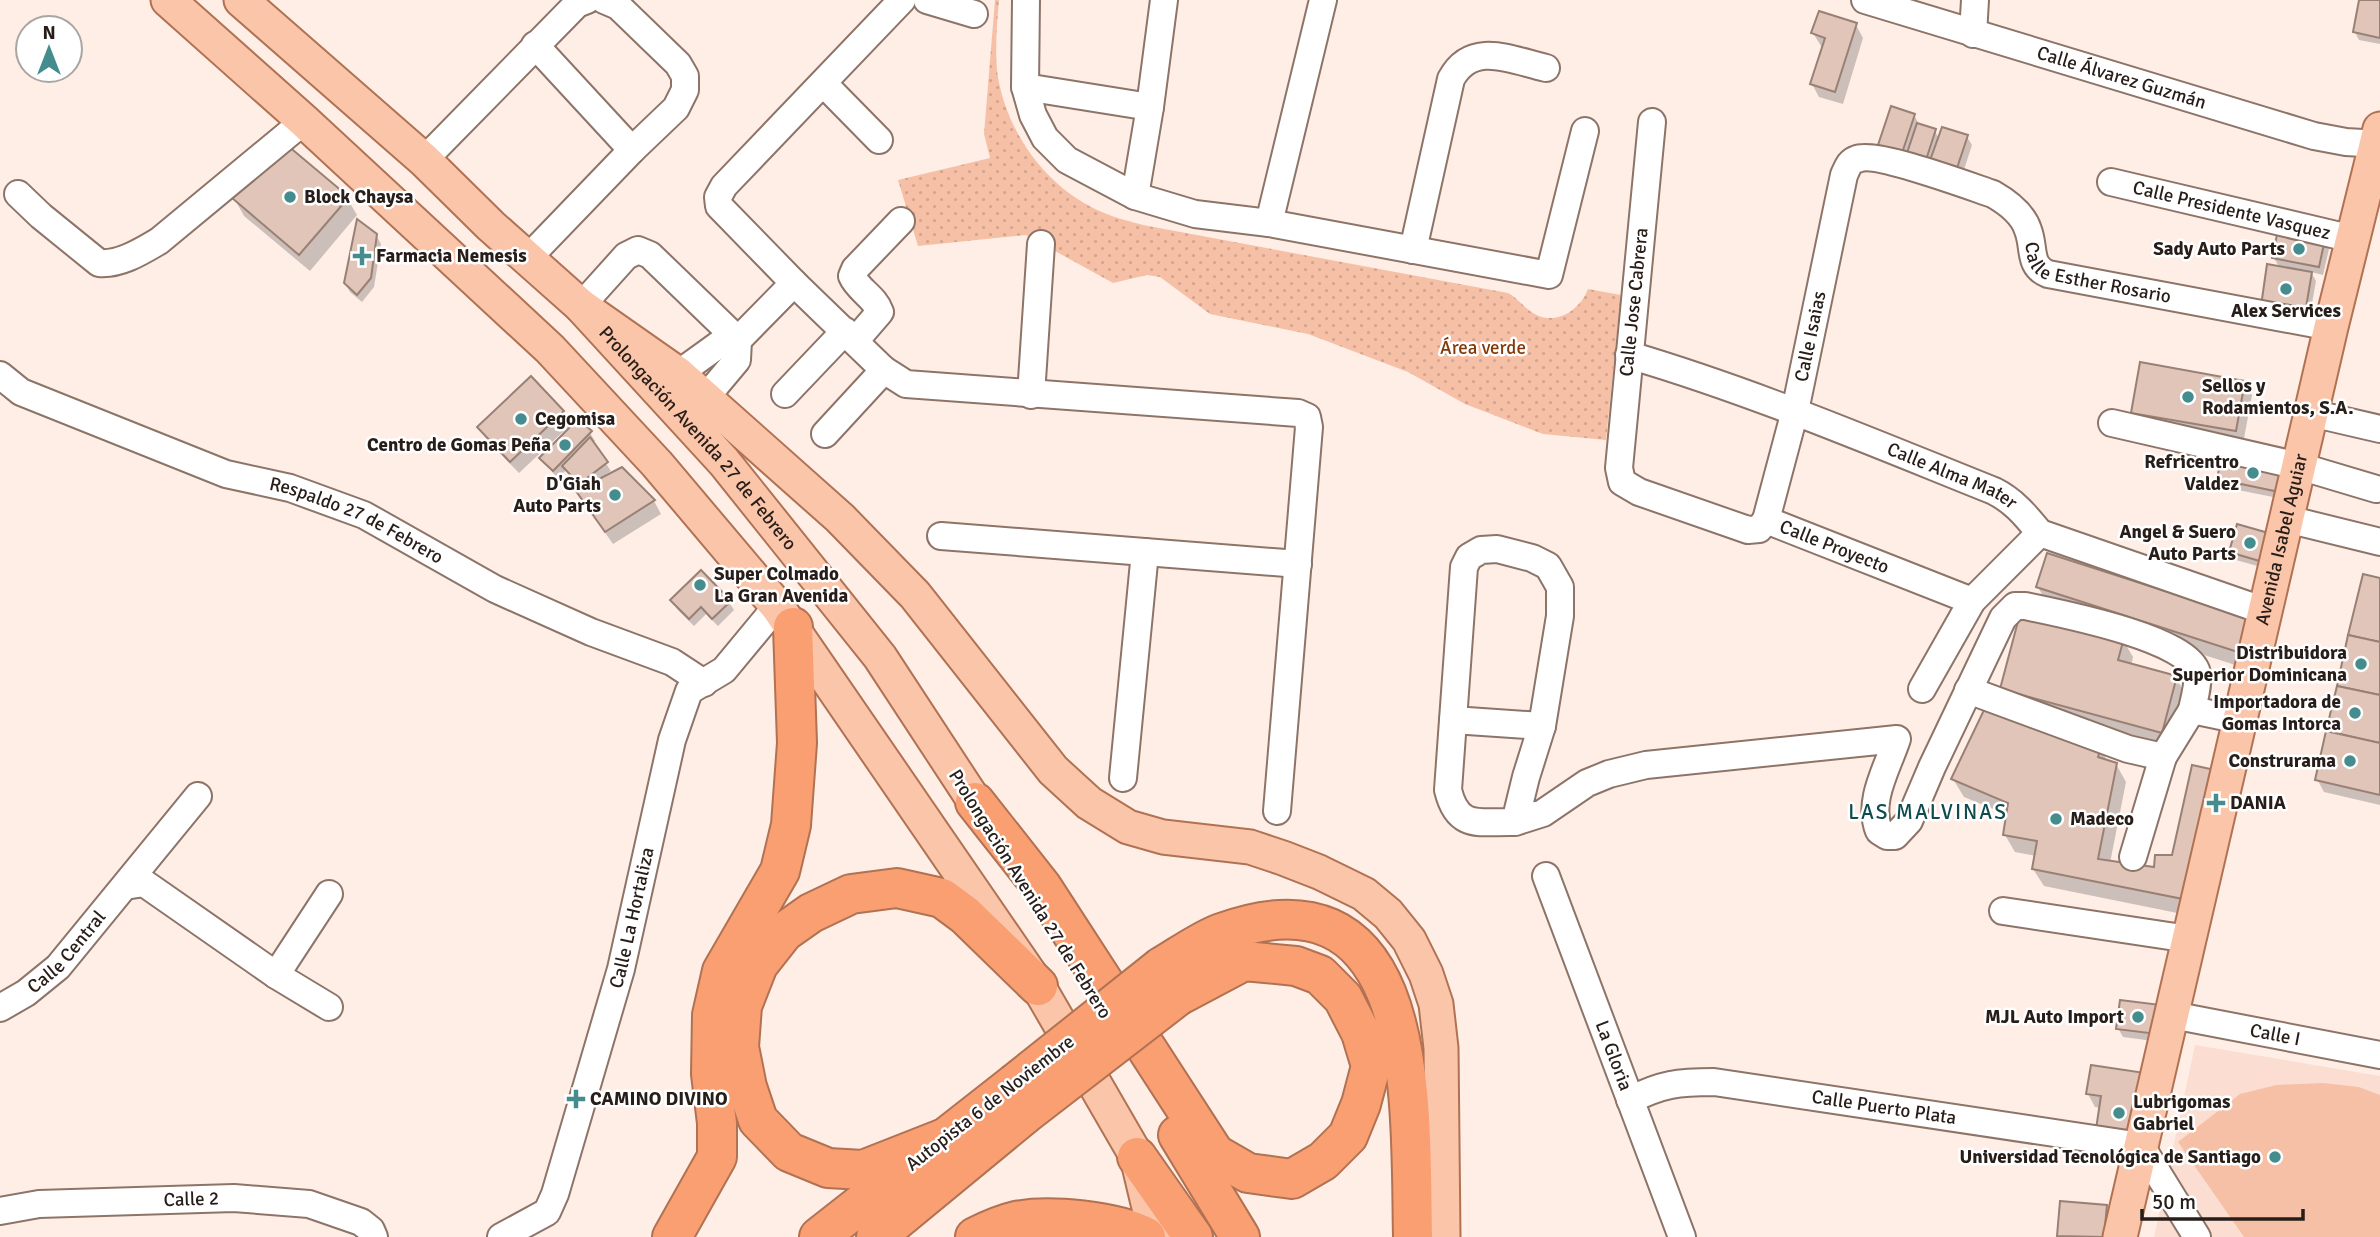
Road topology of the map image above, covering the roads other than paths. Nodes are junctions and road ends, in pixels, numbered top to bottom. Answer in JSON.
{"nodes":[{"id":1,"x":168,"y":0,"type":"edge"},
{"id":2,"x":241,"y":0,"type":"edge"},
{"id":3,"x":587,"y":0,"type":"edge"},
{"id":4,"x":604,"y":0,"type":"edge"},
{"id":5,"x":902,"y":0,"type":"edge"},
{"id":6,"x":927,"y":0,"type":"edge"},
{"id":7,"x":1026,"y":0,"type":"edge"},
{"id":8,"x":1164,"y":0,"type":"edge"},
{"id":9,"x":1323,"y":0,"type":"edge"},
{"id":10,"x":1865,"y":0,"type":"edge"},
{"id":11,"x":1975,"y":0,"type":"edge"},
{"id":12,"x":974,"y":14,"type":"dead end"},
{"id":13,"x":1973,"y":34,"type":"junction"},
{"id":14,"x":535,"y":45,"type":"junction"},
{"id":15,"x":1545,"y":68,"type":"dead end"},
{"id":16,"x":822,"y":83,"type":"junction"},
{"id":17,"x":1024,"y":87,"type":"junction"},
{"id":18,"x":1150,"y":107,"type":"junction"},
{"id":19,"x":304,"y":121,"type":"junction"},
{"id":20,"x":1652,"y":122,"type":"dead end"},
{"id":21,"x":1586,"y":131,"type":"dead end"},
{"id":22,"x":2379,"y":139,"type":"edge"},
{"id":23,"x":879,"y":140,"type":"dead end"},
{"id":24,"x":632,"y":150,"type":"junction"},
{"id":25,"x":1858,"y":158,"type":"joint"},
{"id":26,"x":424,"y":160,"type":"junction"},
{"id":27,"x":2111,"y":182,"type":"dead end"},
{"id":28,"x":18,"y":194,"type":"dead end"},
{"id":29,"x":1136,"y":196,"type":"junction"},
{"id":30,"x":901,"y":220,"type":"dead end"},
{"id":31,"x":1269,"y":223,"type":"junction"},
{"id":32,"x":2353,"y":239,"type":"junction"},
{"id":33,"x":1041,"y":244,"type":"dead end"},
{"id":34,"x":1413,"y":250,"type":"junction"},
{"id":35,"x":527,"y":259,"type":"junction"},
{"id":36,"x":794,"y":283,"type":"junction"},
{"id":37,"x":581,"y":306,"type":"junction"},
{"id":38,"x":2331,"y":327,"type":"junction"},
{"id":39,"x":850,"y":336,"type":"junction"},
{"id":40,"x":738,"y":340,"type":"junction"},
{"id":41,"x":1629,"y":355,"type":"junction"},
{"id":42,"x":884,"y":370,"type":"junction"},
{"id":43,"x":678,"y":374,"type":"junction"},
{"id":44,"x":0,"y":375,"type":"edge"},
{"id":45,"x":785,"y":394,"type":"dead end"},
{"id":46,"x":1031,"y":395,"type":"junction"},
{"id":47,"x":705,"y":397,"type":"junction"},
{"id":48,"x":1795,"y":411,"type":"junction"},
{"id":49,"x":2311,"y":413,"type":"junction"},
{"id":50,"x":2112,"y":423,"type":"dead end"},
{"id":51,"x":2380,"y":429,"type":"edge"},
{"id":52,"x":825,"y":433,"type":"dead end"},
{"id":53,"x":2299,"y":466,"type":"junction"},
{"id":54,"x":1622,"y":482,"type":"joint"},
{"id":55,"x":2376,"y":489,"type":"dead end"},
{"id":56,"x":2287,"y":519,"type":"junction"},
{"id":57,"x":1766,"y":520,"type":"junction"},
{"id":58,"x":2040,"y":533,"type":"junction"},
{"id":59,"x":941,"y":536,"type":"dead end"},
{"id":60,"x":2380,"y":542,"type":"edge"},
{"id":61,"x":1145,"y":552,"type":"junction"},
{"id":62,"x":1298,"y":564,"type":"junction"},
{"id":63,"x":1972,"y":601,"type":"junction"},
{"id":64,"x":2265,"y":611,"type":"junction"},
{"id":65,"x":785,"y":616,"type":"junction"},
{"id":66,"x":705,"y":683,"type":"junction"},
{"id":67,"x":1922,"y":689,"type":"dead end"},
{"id":68,"x":1968,"y":690,"type":"junction"},
{"id":69,"x":2192,"y":710,"type":"junction"},
{"id":70,"x":1454,"y":720,"type":"junction"},
{"id":71,"x":2240,"y":720,"type":"junction"},
{"id":72,"x":1542,"y":726,"type":"junction"},
{"id":73,"x":2163,"y":757,"type":"junction"},
{"id":74,"x":1123,"y":778,"type":"dead end"},
{"id":75,"x":198,"y":796,"type":"dead end"},
{"id":76,"x":975,"y":802,"type":"junction"},
{"id":77,"x":1277,"y":811,"type":"dead end"},
{"id":78,"x":1515,"y":822,"type":"junction"},
{"id":79,"x":2133,"y":857,"type":"dead end"},
{"id":80,"x":1546,"y":876,"type":"dead end"},
{"id":81,"x":125,"y":886,"type":"junction"},
{"id":82,"x":329,"y":894,"type":"dead end"},
{"id":83,"x":2003,"y":911,"type":"dead end"},
{"id":84,"x":2189,"y":939,"type":"junction"},
{"id":85,"x":275,"y":975,"type":"junction"},
{"id":86,"x":1169,"y":982,"type":"junction"},
{"id":87,"x":1038,"y":986,"type":"junction"},
{"id":88,"x":329,"y":1007,"type":"dead end"},
{"id":89,"x":0,"y":1008,"type":"edge"},
{"id":90,"x":2172,"y":1015,"type":"junction"},
{"id":91,"x":2380,"y":1055,"type":"edge"},
{"id":92,"x":1019,"y":1100,"type":"junction"},
{"id":93,"x":1630,"y":1100,"type":"junction"},
{"id":94,"x":947,"y":1137,"type":"junction"},
{"id":95,"x":2141,"y":1146,"type":"junction"},
{"id":96,"x":1137,"y":1157,"type":"junction"},
{"id":97,"x":0,"y":1211,"type":"edge"},
{"id":98,"x":1421,"y":1234,"type":"edge"},
{"id":99,"x":374,"y":1237,"type":"edge"},
{"id":100,"x":501,"y":1237,"type":"edge"},
{"id":101,"x":672,"y":1237,"type":"edge"},
{"id":102,"x":819,"y":1237,"type":"edge"},
{"id":103,"x":876,"y":1237,"type":"edge"},
{"id":104,"x":975,"y":1237,"type":"edge"},
{"id":105,"x":1146,"y":1237,"type":"edge"},
{"id":106,"x":1156,"y":1237,"type":"edge"},
{"id":107,"x":1193,"y":1237,"type":"edge"},
{"id":108,"x":1240,"y":1237,"type":"edge"},
{"id":109,"x":1682,"y":1237,"type":"edge"},
{"id":110,"x":2120,"y":1237,"type":"edge"},
{"id":111,"x":2197,"y":1237,"type":"edge"}],
"edges":[{"from":1,"to":19,"type":"main road"},
{"from":2,"to":26,"type":"main road","name":"Prolongación Avenida 27 de Febrero"},
{"from":3,"to":14,"type":"street"},
{"from":4,"to":24,"type":"street"},
{"from":5,"to":16,"type":"street"},
{"from":6,"to":12,"type":"street"},
{"from":7,"to":17,"type":"street"},
{"from":8,"to":18,"type":"street"},
{"from":9,"to":31,"type":"street"},
{"from":10,"to":13,"type":"street","name":"Calle Álvarez Guzmán"},
{"from":11,"to":13,"type":"street"},
{"from":13,"to":22,"type":"street","name":"Calle Álvarez Guzmán"},
{"from":14,"to":24,"type":"street"},
{"from":14,"to":26,"type":"street"},
{"from":15,"to":34,"type":"street"},
{"from":16,"to":23,"type":"street"},
{"from":16,"to":36,"type":"street"},
{"from":17,"to":18,"type":"street"},
{"from":17,"to":29,"type":"street"},
{"from":18,"to":29,"type":"street"},
{"from":19,"to":28,"type":"street"},
{"from":19,"to":65,"type":"main road"},
{"from":20,"to":41,"type":"street","name":"Calle Jose Cabrera"},
{"from":21,"to":34,"type":"street"},
{"from":22,"to":32,"type":"main road","name":"Avenida Isabel Aguiar"},
{"from":24,"to":35,"type":"street"},
{"from":25,"to":38,"type":"street","name":"Calle Esther Rosario"},
{"from":25,"to":48,"type":"street","name":"Calle Isaias"},
{"from":26,"to":35,"type":"main road","name":"Prolongación Avenida 27 de Febrero"},
{"from":27,"to":32,"type":"street","name":"Calle Presidente Vasquez"},
{"from":29,"to":31,"type":"street"},
{"from":30,"to":39,"type":"street"},
{"from":31,"to":34,"type":"street"},
{"from":32,"to":38,"type":"main road","name":"Avenida Isabel Aguiar"},
{"from":33,"to":46,"type":"street"},
{"from":35,"to":37,"type":"main road","name":"Prolongación Avenida 27 de Febrero"},
{"from":36,"to":39,"type":"street"},
{"from":36,"to":40,"type":"street"},
{"from":37,"to":40,"type":"street"},
{"from":37,"to":43,"type":"main road"},
{"from":37,"to":76,"type":"main road","name":"Prolongación Avenida 27 de Febrero"},
{"from":38,"to":49,"type":"main road","name":"Avenida Isabel Aguiar"},
{"from":39,"to":42,"type":"street"},
{"from":39,"to":45,"type":"street"},
{"from":40,"to":43,"type":"street"},
{"from":40,"to":47,"type":"street"},
{"from":41,"to":48,"type":"street","name":"Calle Alma Mater"},
{"from":41,"to":54,"type":"street","name":"Calle Jose Cabrera"},
{"from":42,"to":46,"type":"street"},
{"from":42,"to":52,"type":"street"},
{"from":43,"to":47,"type":"main road"},
{"from":44,"to":66,"type":"street","name":"Respaldo 27 de Febrero"},
{"from":46,"to":62,"type":"street"},
{"from":47,"to":98,"type":"main road"},
{"from":48,"to":57,"type":"street","name":"Calle Isaias"},
{"from":48,"to":58,"type":"street","name":"Calle Alma Mater"},
{"from":49,"to":51,"type":"street"},
{"from":49,"to":53,"type":"main road","name":"Avenida Isabel Aguiar"},
{"from":50,"to":53,"type":"street"},
{"from":53,"to":55,"type":"street"},
{"from":53,"to":56,"type":"main road","name":"Avenida Isabel Aguiar"},
{"from":54,"to":57,"type":"street","name":"Calle Proyecto"},
{"from":56,"to":60,"type":"street"},
{"from":56,"to":64,"type":"main road","name":"Avenida Isabel Aguiar"},
{"from":57,"to":63,"type":"street","name":"Calle Proyecto"},
{"from":58,"to":63,"type":"street"},
{"from":58,"to":64,"type":"street","name":"Calle Alma Mater"},
{"from":59,"to":61,"type":"street"},
{"from":61,"to":62,"type":"street"},
{"from":61,"to":74,"type":"street"},
{"from":62,"to":77,"type":"street"},
{"from":63,"to":67,"type":"street"},
{"from":64,"to":71,"type":"main road","name":"Avenida Isabel Aguiar"},
{"from":65,"to":66,"type":"street","name":"Calle La Hortaliza"},
{"from":65,"to":87,"type":"main road"},
{"from":65,"to":101,"type":"highway"},
{"from":66,"to":100,"type":"street","name":"Calle La Hortaliza"},
{"from":68,"to":69,"type":"street"},
{"from":68,"to":73,"type":"street"},
{"from":68,"to":78,"type":"street"},
{"from":69,"to":71,"type":"street"},
{"from":69,"to":73,"type":"street"},
{"from":70,"to":72,"type":"street"},
{"from":70,"to":72,"type":"street"},
{"from":70,"to":78,"type":"street"},
{"from":71,"to":84,"type":"main road","name":"Avenida Isabel Aguiar"},
{"from":72,"to":78,"type":"street"},
{"from":73,"to":79,"type":"street"},
{"from":75,"to":81,"type":"street","name":"Calle Central"},
{"from":76,"to":86,"type":"highway"},
{"from":76,"to":108,"type":"highway","name":"Prolongación Avenida 27 de Febrero"},
{"from":80,"to":93,"type":"street","name":"La Gloria"},
{"from":81,"to":85,"type":"street"},
{"from":81,"to":89,"type":"street","name":"Calle Central"},
{"from":82,"to":85,"type":"street"},
{"from":83,"to":84,"type":"street"},
{"from":84,"to":90,"type":"main road","name":"Avenida Isabel Aguiar"},
{"from":85,"to":88,"type":"street"},
{"from":86,"to":92,"type":"highway","name":"Autopista 6 de Noviembre","bridge":true},
{"from":86,"to":98,"type":"highway"},
{"from":87,"to":94,"type":"highway"},
{"from":87,"to":96,"type":"main road"},
{"from":90,"to":91,"type":"street","name":"Calle I"},
{"from":90,"to":95,"type":"main road","name":"Avenida Isabel Aguiar"},
{"from":92,"to":94,"type":"highway","name":"Autopista 6 de Noviembre"},
{"from":92,"to":103,"type":"highway","name":"Autopista 6 de Noviembre"},
{"from":93,"to":95,"type":"street","name":"Calle Puerto Plata"},
{"from":93,"to":109,"type":"street","name":"La Gloria"},
{"from":94,"to":102,"type":"highway","name":"Autopista 6 de Noviembre"},
{"from":95,"to":110,"type":"main road","name":"Avenida Isabel Aguiar"},
{"from":95,"to":111,"type":"street"},
{"from":96,"to":106,"type":"main road"},
{"from":96,"to":107,"type":"highway"},
{"from":97,"to":99,"type":"street","name":"Calle 2"},
{"from":104,"to":105,"type":"highway"}]}
